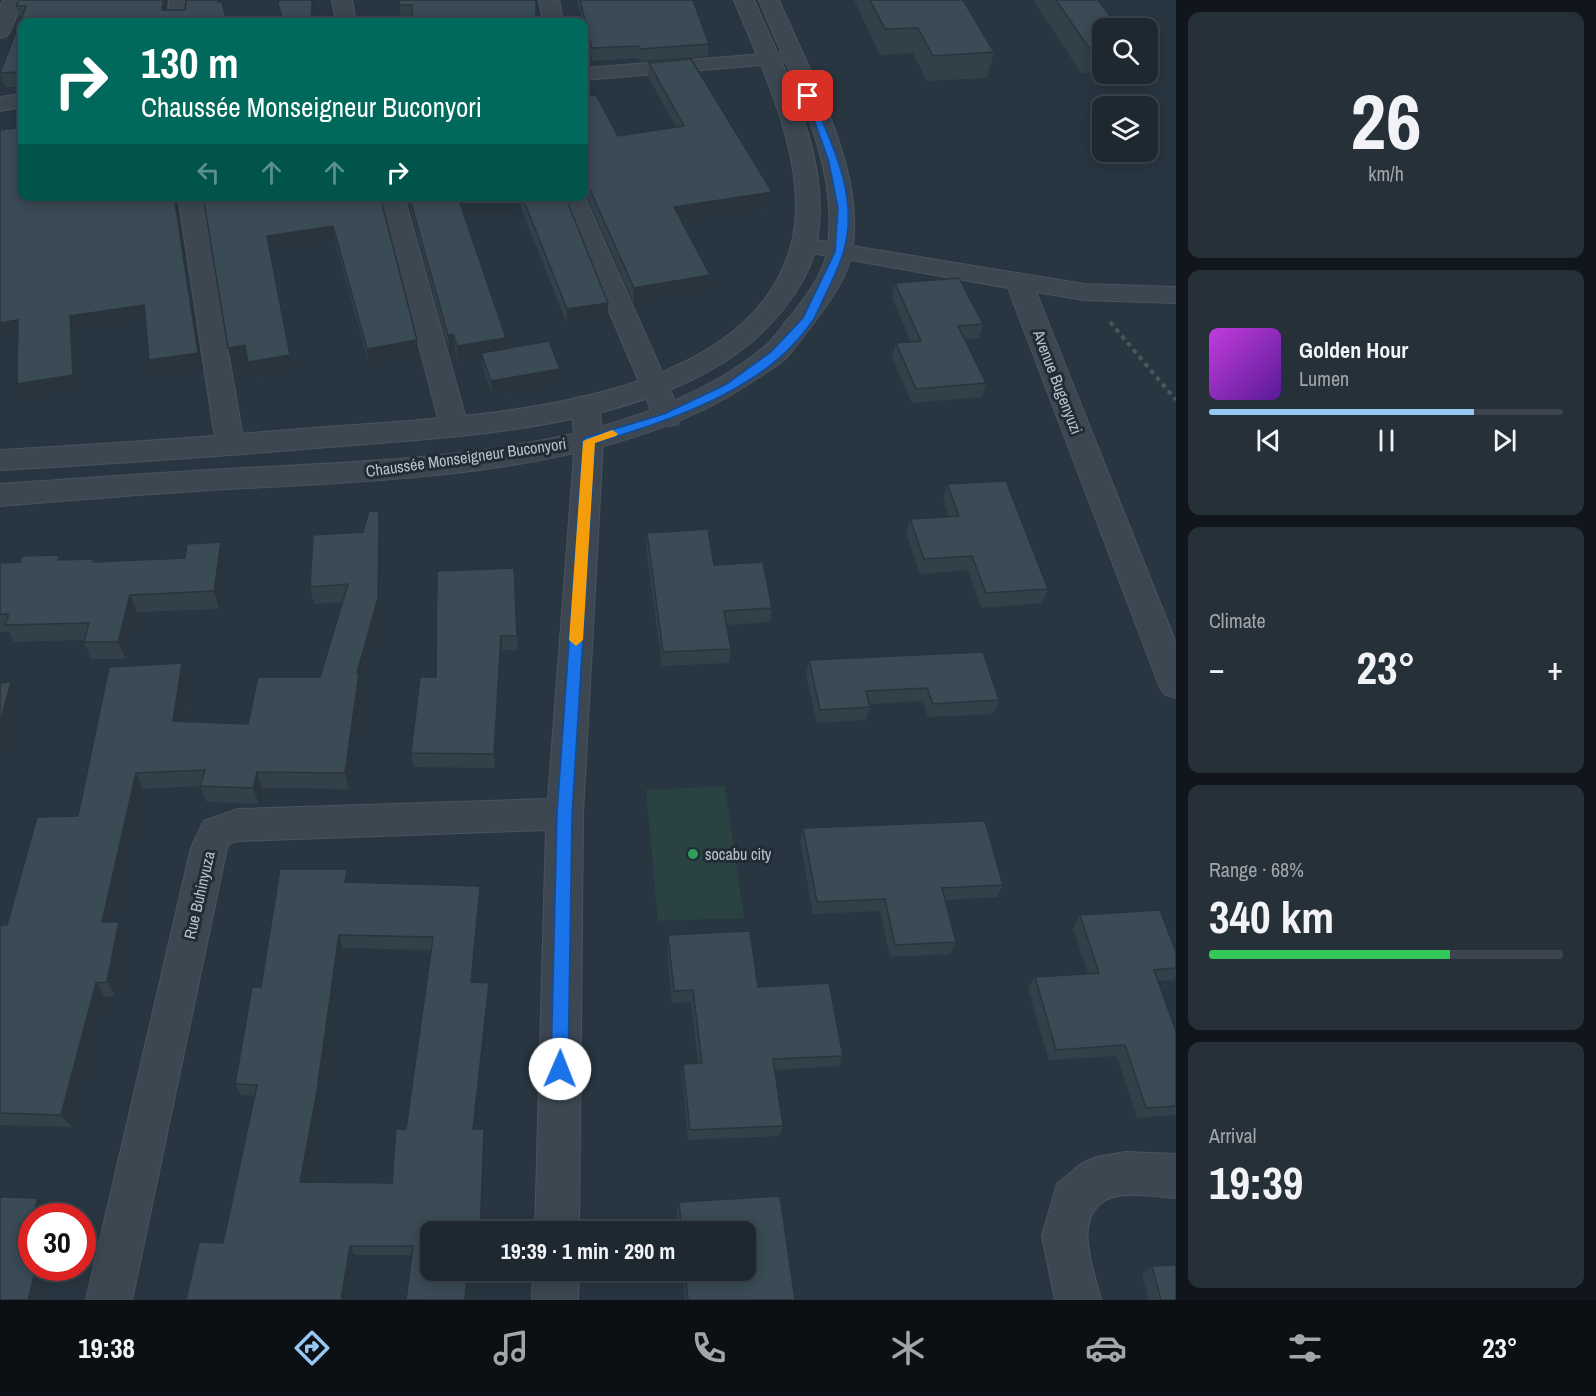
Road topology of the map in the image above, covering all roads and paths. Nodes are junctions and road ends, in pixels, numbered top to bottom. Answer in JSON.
{"nodes":[{"id":1,"x":13,"y":0,"type":"edge"},
{"id":2,"x":179,"y":0,"type":"edge"},
{"id":3,"x":342,"y":0,"type":"edge"},
{"id":4,"x":549,"y":0,"type":"edge"},
{"id":5,"x":744,"y":0,"type":"edge"},
{"id":6,"x":769,"y":0,"type":"edge"},
{"id":7,"x":177,"y":18,"type":"edge"},
{"id":8,"x":345,"y":18,"type":"edge"},
{"id":9,"x":552,"y":18,"type":"edge"},
{"id":10,"x":0,"y":32,"type":"edge"},
{"id":11,"x":780,"y":59,"type":"junction"},
{"id":12,"x":588,"y":74,"type":"edge"},
{"id":13,"x":18,"y":102,"type":"edge"},
{"id":14,"x":0,"y":104,"type":"edge"},
{"id":15,"x":191,"y":201,"type":"edge"},
{"id":16,"x":393,"y":201,"type":"edge"},
{"id":17,"x":574,"y":201,"type":"edge"},
{"id":18,"x":804,"y":245,"type":"junction"},
{"id":19,"x":840,"y":252,"type":"junction"},
{"id":20,"x":1019,"y":282,"type":"junction"},
{"id":21,"x":1084,"y":292,"type":"junction"},
{"id":22,"x":1176,"y":295,"type":"edge"},
{"id":23,"x":656,"y":384,"type":"junction"},
{"id":24,"x":1176,"y":399,"type":"edge"},
{"id":25,"x":585,"y":405,"type":"junction"},
{"id":26,"x":668,"y":417,"type":"junction"},
{"id":27,"x":454,"y":426,"type":"junction"},
{"id":28,"x":589,"y":441,"type":"junction"},
{"id":29,"x":230,"y":445,"type":"junction"},
{"id":30,"x":0,"y":460,"type":"edge"},
{"id":31,"x":0,"y":495,"type":"edge"},
{"id":32,"x":1176,"y":685,"type":"edge"},
{"id":33,"x":565,"y":814,"type":"junction"},
{"id":34,"x":1176,"y":1176,"type":"edge"},
{"id":35,"x":557,"y":1221,"type":"edge"},
{"id":36,"x":556,"y":1281,"type":"edge"},
{"id":37,"x":109,"y":1300,"type":"edge"},
{"id":38,"x":555,"y":1300,"type":"edge"},
{"id":39,"x":1078,"y":1300,"type":"edge"}],
"edges":[{"from":1,"to":10,"type":"street"},
{"from":2,"to":7,"type":"street"},
{"from":3,"to":8,"type":"street"},
{"from":4,"to":9,"type":"street"},
{"from":5,"to":11,"type":"street","name":"Chaussée Monseigneur Buconyori"},
{"from":6,"to":11,"type":"street","name":"Chaussée Monseigneur Buconyori"},
{"from":11,"to":12,"type":"street"},
{"from":11,"to":18,"type":"street","name":"Chaussée Monseigneur Buconyori"},
{"from":11,"to":19,"type":"street","name":"Chaussée Monseigneur Buconyori"},
{"from":13,"to":14,"type":"street"},
{"from":15,"to":29,"type":"street"},
{"from":16,"to":27,"type":"street"},
{"from":17,"to":23,"type":"street"},
{"from":18,"to":19,"type":"street"},
{"from":18,"to":23,"type":"street","name":"Chaussée Monseigneur Buconyori"},
{"from":19,"to":20,"type":"street"},
{"from":19,"to":26,"type":"street","name":"Chaussée Monseigneur Buconyori"},
{"from":20,"to":21,"type":"street"},
{"from":20,"to":32,"type":"street","name":"Avenue Bugenyuzi"},
{"from":21,"to":22,"type":"street"},
{"from":21,"to":24,"type":"path"},
{"from":23,"to":25,"type":"street","name":"Chaussée Monseigneur Buconyori"},
{"from":23,"to":26,"type":"street"},
{"from":25,"to":27,"type":"street","name":"Chaussée Monseigneur Buconyori"},
{"from":25,"to":28,"type":"street"},
{"from":26,"to":28,"type":"street","name":"Chaussée Monseigneur Buconyori"},
{"from":27,"to":29,"type":"street","name":"Chaussée Monseigneur Buconyori"},
{"from":28,"to":31,"type":"street","name":"Chaussée Monseigneur Buconyori"},
{"from":28,"to":33,"type":"street"},
{"from":29,"to":30,"type":"street","name":"Chaussée Monseigneur Buconyori"},
{"from":33,"to":35,"type":"street"},
{"from":33,"to":37,"type":"street","name":"Rue Buhinyuza"},
{"from":34,"to":39,"type":"street"},
{"from":36,"to":38,"type":"street"}]}
